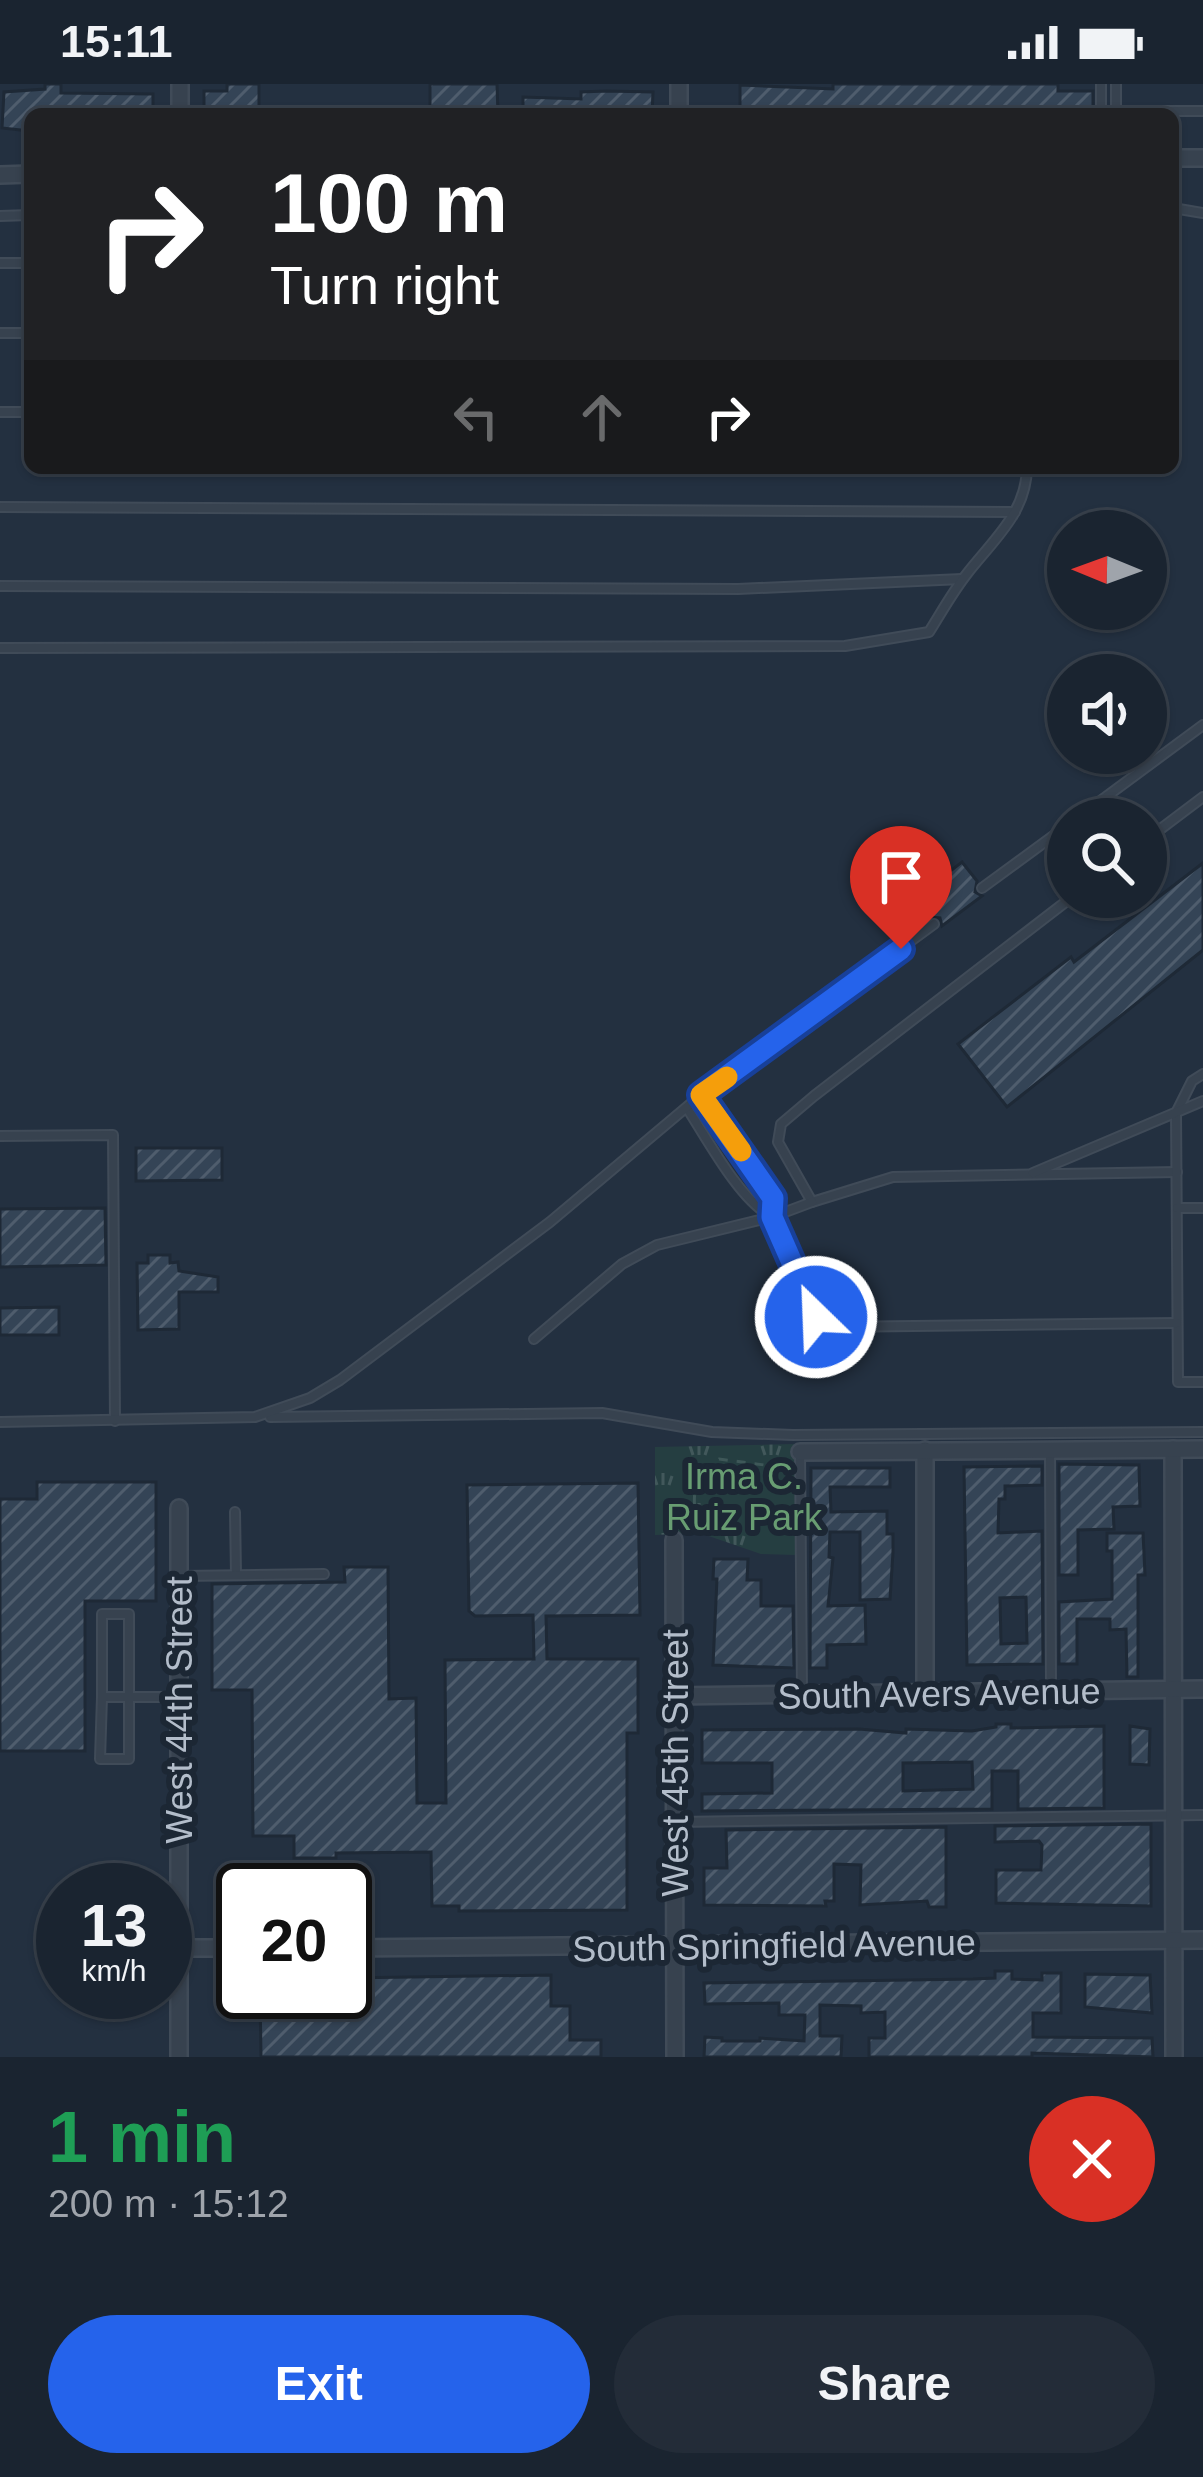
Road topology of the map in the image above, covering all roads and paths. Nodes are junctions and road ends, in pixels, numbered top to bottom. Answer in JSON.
{"nodes":[{"id":1,"x":1027,"y":474,"type":"edge"},
{"id":2,"x":0,"y":507,"type":"edge"},
{"id":3,"x":1016,"y":512,"type":"junction"},
{"id":4,"x":962,"y":579,"type":"junction"},
{"id":5,"x":0,"y":586,"type":"edge"},
{"id":6,"x":0,"y":648,"type":"edge"},
{"id":7,"x":1203,"y":725,"type":"edge"},
{"id":8,"x":1203,"y":796,"type":"edge"},
{"id":9,"x":1104,"y":798,"type":"edge"},
{"id":10,"x":1167,"y":824,"type":"edge"},
{"id":11,"x":1047,"y":840,"type":"edge"},
{"id":12,"x":982,"y":888,"type":"dead end"},
{"id":13,"x":1047,"y":917,"type":"edge"},
{"id":14,"x":934,"y":924,"type":"dead end"},
{"id":15,"x":1203,"y":1074,"type":"edge"},
{"id":16,"x":701,"y":1095,"type":"junction"},
{"id":17,"x":1203,"y":1101,"type":"edge"},
{"id":18,"x":687,"y":1108,"type":"junction"},
{"id":19,"x":1175,"y":1113,"type":"junction"},
{"id":20,"x":0,"y":1136,"type":"edge"},
{"id":21,"x":1177,"y":1172,"type":"junction"},
{"id":22,"x":1028,"y":1175,"type":"junction"},
{"id":23,"x":812,"y":1202,"type":"junction"},
{"id":24,"x":1177,"y":1208,"type":"junction"},
{"id":25,"x":1203,"y":1208,"type":"edge"},
{"id":26,"x":772,"y":1217,"type":"junction"},
{"id":27,"x":1177,"y":1323,"type":"junction"},
{"id":28,"x":534,"y":1339,"type":"dead end"},
{"id":29,"x":1203,"y":1382,"type":"edge"},
{"id":30,"x":255,"y":1417,"type":"junction"},
{"id":31,"x":115,"y":1421,"type":"junction"},
{"id":32,"x":0,"y":1423,"type":"edge"},
{"id":33,"x":1203,"y":1432,"type":"edge"},
{"id":34,"x":1173,"y":1449,"type":"junction"},
{"id":35,"x":1203,"y":1449,"type":"edge"},
{"id":36,"x":925,"y":1450,"type":"junction"},
{"id":37,"x":1050,"y":1450,"type":"junction"},
{"id":38,"x":801,"y":1460,"type":"junction"},
{"id":39,"x":179,"y":1508,"type":"dead end"},
{"id":40,"x":235,"y":1512,"type":"dead end"},
{"id":41,"x":697,"y":1522,"type":"dead end"},
{"id":42,"x":674,"y":1540,"type":"dead end"},
{"id":43,"x":236,"y":1574,"type":"junction"},
{"id":44,"x":324,"y":1574,"type":"dead end"},
{"id":45,"x":179,"y":1576,"type":"junction"},
{"id":46,"x":1203,"y":1689,"type":"edge"},
{"id":47,"x":1173,"y":1690,"type":"junction"},
{"id":48,"x":1052,"y":1691,"type":"junction"},
{"id":49,"x":926,"y":1693,"type":"junction"},
{"id":50,"x":802,"y":1695,"type":"junction"},
{"id":51,"x":674,"y":1696,"type":"junction"},
{"id":52,"x":102,"y":1697,"type":"junction"},
{"id":53,"x":129,"y":1697,"type":"junction"},
{"id":54,"x":179,"y":1697,"type":"junction"},
{"id":55,"x":1203,"y":1815,"type":"edge"},
{"id":56,"x":1174,"y":1816,"type":"junction"},
{"id":57,"x":675,"y":1822,"type":"junction"},
{"id":58,"x":179,"y":1863,"type":"edge"},
{"id":59,"x":1174,"y":1940,"type":"junction"},
{"id":60,"x":1203,"y":1940,"type":"edge"},
{"id":61,"x":675,"y":1947,"type":"junction"},
{"id":62,"x":372,"y":1948,"type":"edge"},
{"id":63,"x":179,"y":2019,"type":"edge"},
{"id":64,"x":179,"y":2057,"type":"edge"},
{"id":65,"x":675,"y":2057,"type":"edge"},
{"id":66,"x":1174,"y":2057,"type":"edge"}],
"edges":[{"from":1,"to":3,"type":"lane"},
{"from":2,"to":3,"type":"lane"},
{"from":3,"to":4,"type":"lane"},
{"from":4,"to":5,"type":"lane"},
{"from":4,"to":6,"type":"lane"},
{"from":7,"to":9,"type":"lane"},
{"from":8,"to":10,"type":"lane"},
{"from":11,"to":12,"type":"lane"},
{"from":13,"to":23,"type":"lane"},
{"from":14,"to":16,"type":"lane"},
{"from":15,"to":19,"type":"lane"},
{"from":16,"to":18,"type":"lane"},
{"from":16,"to":26,"type":"lane"},
{"from":17,"to":19,"type":"lane"},
{"from":18,"to":26,"type":"lane"},
{"from":18,"to":30,"type":"lane"},
{"from":19,"to":21,"type":"lane"},
{"from":19,"to":22,"type":"lane"},
{"from":20,"to":31,"type":"lane"},
{"from":21,"to":22,"type":"lane"},
{"from":21,"to":24,"type":"lane"},
{"from":22,"to":23,"type":"lane"},
{"from":23,"to":26,"type":"lane"},
{"from":24,"to":25,"type":"lane"},
{"from":24,"to":27,"type":"lane"},
{"from":26,"to":27,"type":"lane"},
{"from":26,"to":28,"type":"lane"},
{"from":27,"to":29,"type":"lane"},
{"from":30,"to":31,"type":"lane"},
{"from":30,"to":33,"type":"lane"},
{"from":31,"to":32,"type":"lane"},
{"from":34,"to":35,"type":"street"},
{"from":34,"to":37,"type":"street"},
{"from":34,"to":47,"type":"street"},
{"from":36,"to":37,"type":"street"},
{"from":36,"to":38,"type":"street"},
{"from":36,"to":49,"type":"street"},
{"from":37,"to":48,"type":"lane"},
{"from":38,"to":41,"type":"path"},
{"from":38,"to":50,"type":"lane"},
{"from":39,"to":45,"type":"street","name":"West 44th Street"},
{"from":40,"to":43,"type":"lane"},
{"from":42,"to":51,"type":"street","name":"West 45th Street"},
{"from":43,"to":44,"type":"lane"},
{"from":43,"to":45,"type":"lane"},
{"from":45,"to":54,"type":"street","name":"West 44th Street"},
{"from":46,"to":47,"type":"street","name":"South Avers Avenue"},
{"from":47,"to":48,"type":"street","name":"South Avers Avenue"},
{"from":47,"to":56,"type":"street"},
{"from":48,"to":49,"type":"street","name":"South Avers Avenue"},
{"from":49,"to":50,"type":"street","name":"South Avers Avenue"},
{"from":50,"to":51,"type":"street","name":"South Avers Avenue"},
{"from":51,"to":57,"type":"street","name":"West 45th Street"},
{"from":52,"to":53,"type":"lane"},
{"from":52,"to":53,"type":"lane"},
{"from":52,"to":53,"type":"lane"},
{"from":53,"to":54,"type":"lane"},
{"from":54,"to":58,"type":"street","name":"West 44th Street"},
{"from":55,"to":56,"type":"lane"},
{"from":56,"to":57,"type":"lane"},
{"from":56,"to":59,"type":"street"},
{"from":57,"to":61,"type":"street","name":"West 45th Street"},
{"from":59,"to":60,"type":"street","name":"South Springfield Avenue"},
{"from":59,"to":61,"type":"street","name":"South Springfield Avenue"},
{"from":59,"to":66,"type":"street"},
{"from":61,"to":62,"type":"street","name":"South Springfield Avenue"},
{"from":61,"to":65,"type":"street","name":"West 45th Street"},
{"from":63,"to":64,"type":"street","name":"West 44th Street"}]}
